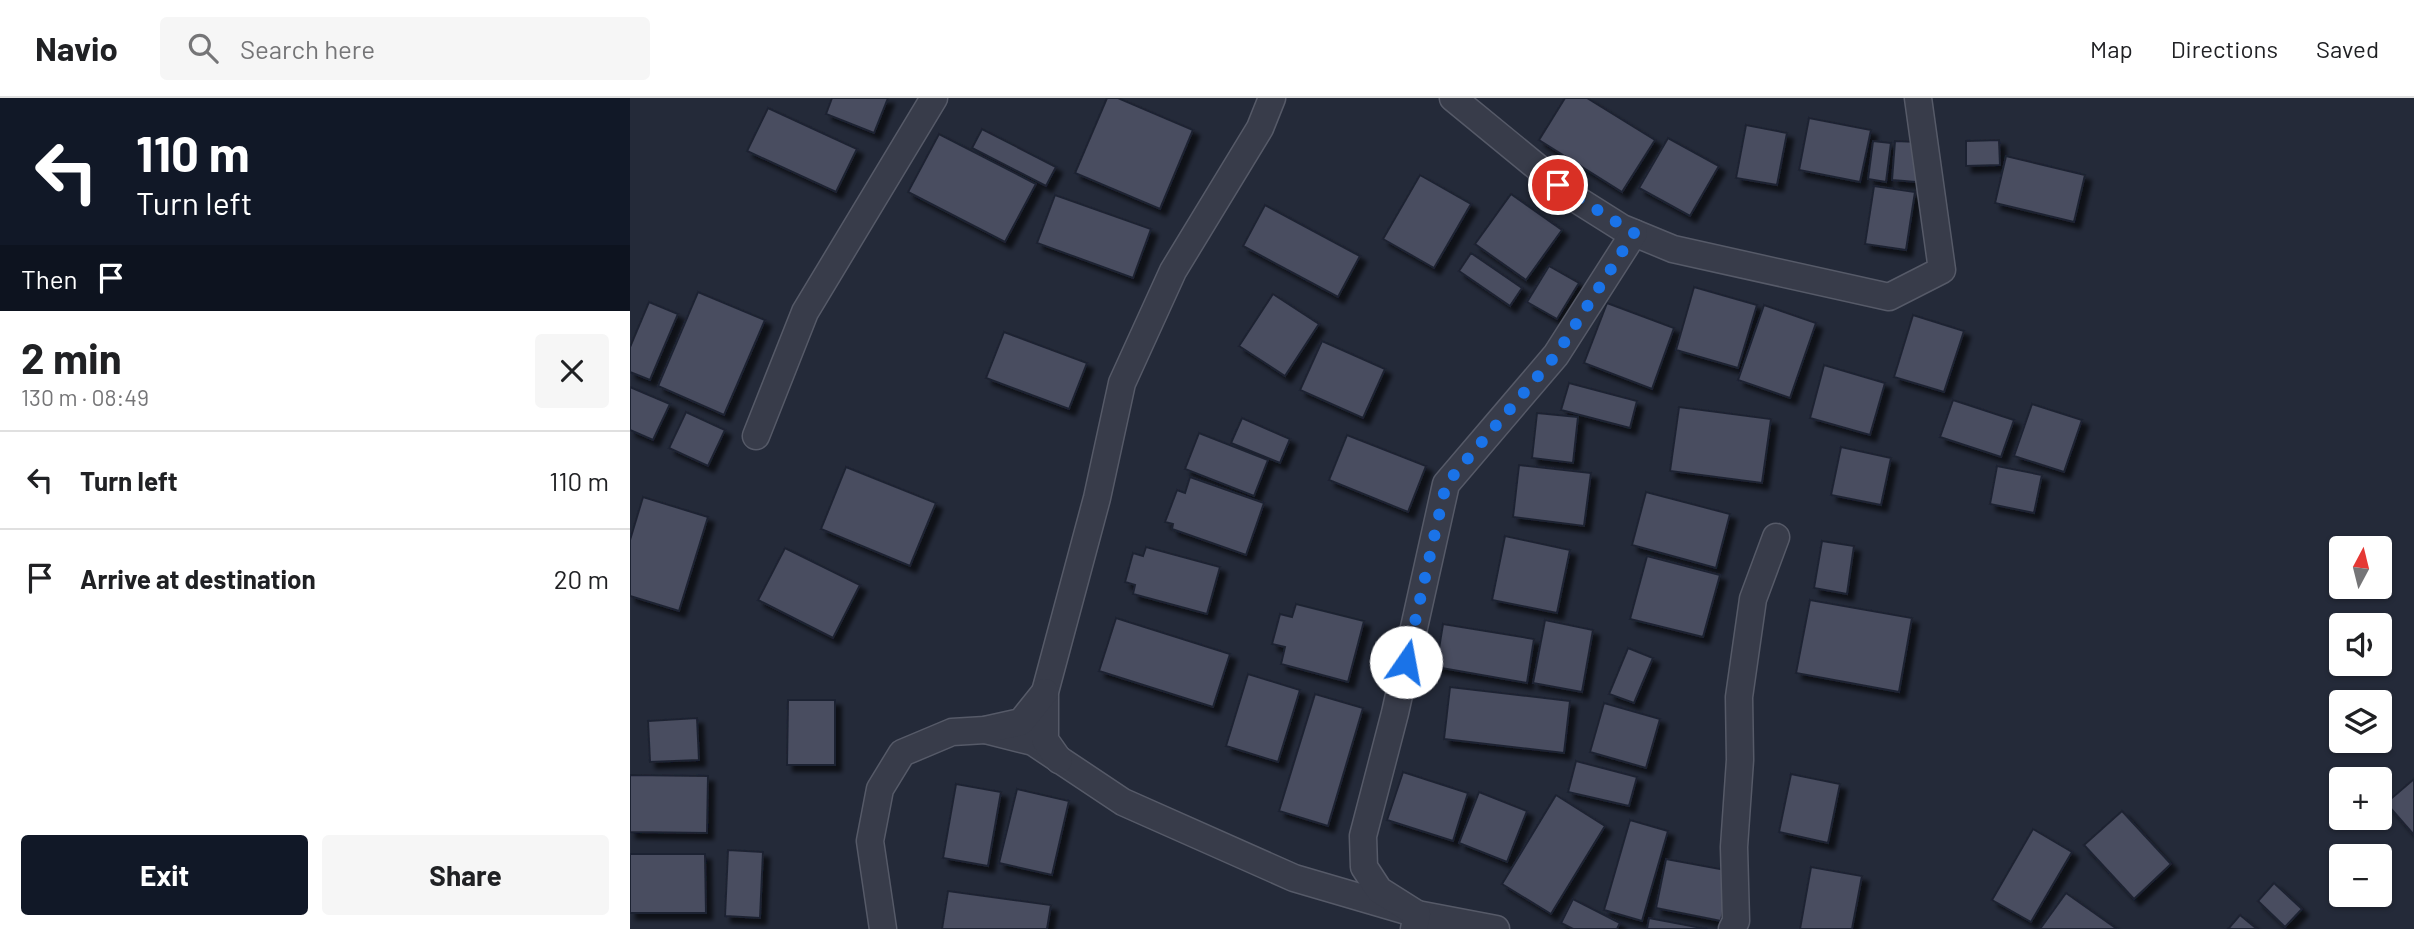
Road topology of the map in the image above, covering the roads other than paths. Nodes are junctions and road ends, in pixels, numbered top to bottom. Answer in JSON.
{"nodes":[{"id":1,"x":934,"y":98,"type":"edge"},
{"id":2,"x":1272,"y":98,"type":"edge"},
{"id":3,"x":1453,"y":98,"type":"edge"},
{"id":4,"x":1918,"y":98,"type":"edge"},
{"id":5,"x":1634,"y":233,"type":"junction"},
{"id":6,"x":756,"y":436,"type":"dead end"},
{"id":7,"x":1776,"y":537,"type":"dead end"},
{"id":8,"x":1045,"y":692,"type":"junction"},
{"id":9,"x":985,"y":730,"type":"junction"},
{"id":10,"x":1059,"y":760,"type":"junction"},
{"id":11,"x":1415,"y":922,"type":"edge"},
{"id":12,"x":883,"y":929,"type":"edge"},
{"id":13,"x":1496,"y":929,"type":"edge"},
{"id":14,"x":1732,"y":929,"type":"edge"}],
"edges":[{"from":1,"to":6,"type":"street"},
{"from":2,"to":8,"type":"street"},
{"from":3,"to":5,"type":"street"},
{"from":4,"to":5,"type":"street"},
{"from":5,"to":11,"type":"street"},
{"from":7,"to":14,"type":"street"},
{"from":8,"to":9,"type":"street"},
{"from":8,"to":10,"type":"street"},
{"from":9,"to":10,"type":"street"},
{"from":9,"to":12,"type":"street"},
{"from":10,"to":11,"type":"street"},
{"from":11,"to":13,"type":"street"}]}
